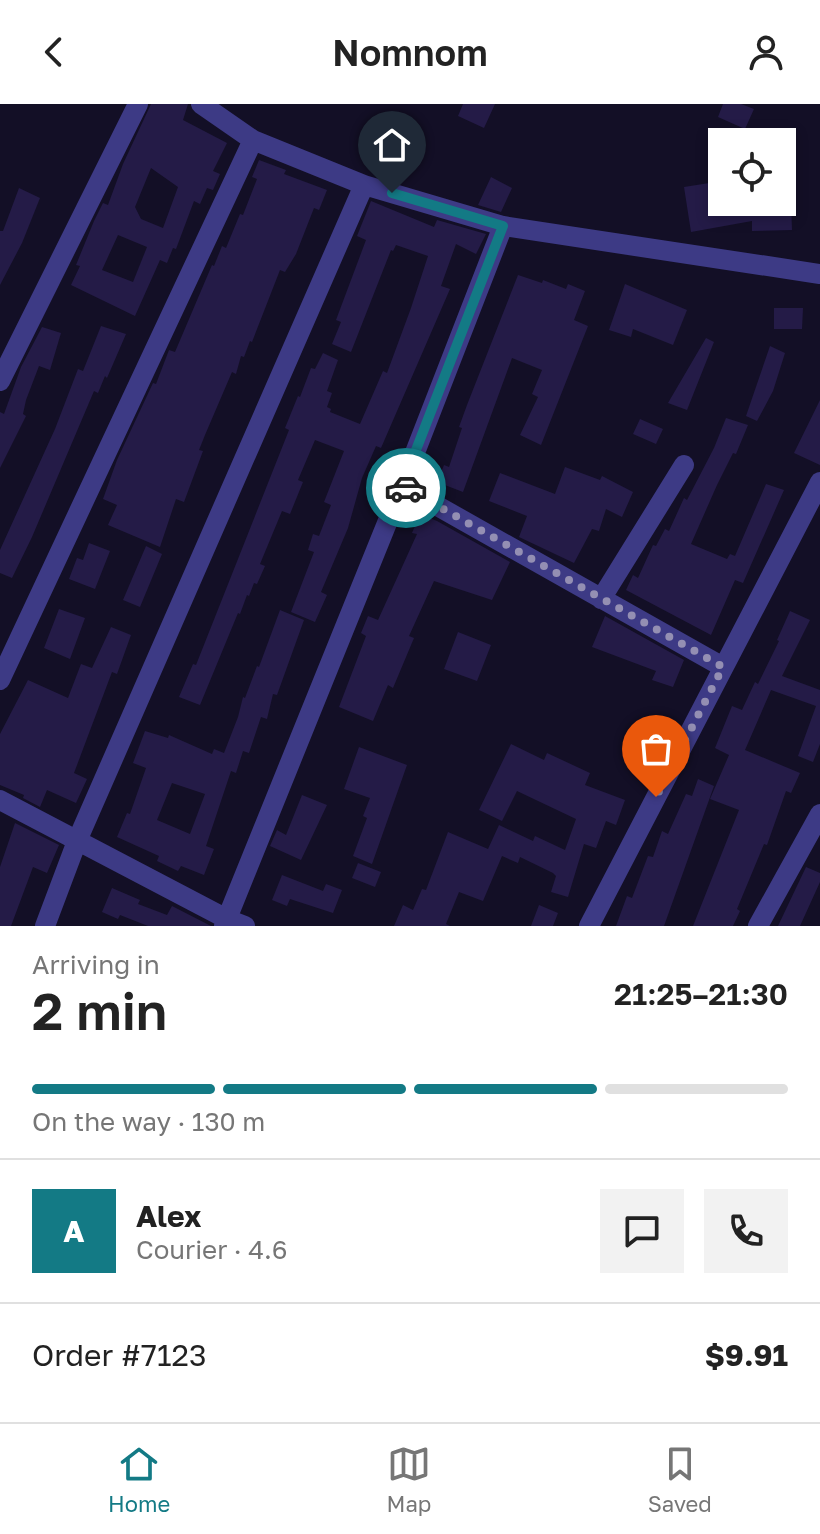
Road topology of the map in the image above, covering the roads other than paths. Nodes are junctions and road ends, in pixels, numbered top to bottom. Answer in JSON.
{"nodes":[{"id":1,"x":138,"y":104,"type":"edge"},
{"id":2,"x":201,"y":104,"type":"edge"},
{"id":3,"x":253,"y":140,"type":"junction"},
{"id":4,"x":364,"y":185,"type":"junction"},
{"id":5,"x":503,"y":226,"type":"junction"},
{"id":6,"x":820,"y":274,"type":"edge"},
{"id":7,"x":0,"y":381,"type":"edge"},
{"id":8,"x":684,"y":465,"type":"dead end"},
{"id":9,"x":820,"y":482,"type":"edge"},
{"id":10,"x":402,"y":486,"type":"junction"},
{"id":11,"x":601,"y":599,"type":"junction"},
{"id":12,"x":723,"y":667,"type":"junction"},
{"id":13,"x":0,"y":680,"type":"edge"},
{"id":14,"x":0,"y":800,"type":"edge"},
{"id":15,"x":820,"y":814,"type":"edge"},
{"id":16,"x":814,"y":837,"type":"edge"},
{"id":17,"x":77,"y":841,"type":"junction"},
{"id":18,"x":232,"y":924,"type":"edge"},
{"id":19,"x":45,"y":926,"type":"edge"},
{"id":20,"x":589,"y":926,"type":"edge"},
{"id":21,"x":758,"y":926,"type":"edge"}],
"edges":[{"from":1,"to":7,"type":"street"},
{"from":2,"to":3,"type":"street"},
{"from":3,"to":4,"type":"street"},
{"from":3,"to":13,"type":"street"},
{"from":4,"to":5,"type":"street"},
{"from":4,"to":17,"type":"street"},
{"from":5,"to":6,"type":"street"},
{"from":5,"to":10,"type":"street"},
{"from":8,"to":11,"type":"street"},
{"from":9,"to":12,"type":"street"},
{"from":10,"to":11,"type":"street"},
{"from":10,"to":18,"type":"street"},
{"from":11,"to":12,"type":"street"},
{"from":12,"to":20,"type":"street"},
{"from":14,"to":17,"type":"street"},
{"from":15,"to":16,"type":"street"},
{"from":16,"to":21,"type":"street"},
{"from":17,"to":18,"type":"street"},
{"from":17,"to":19,"type":"street"}]}
